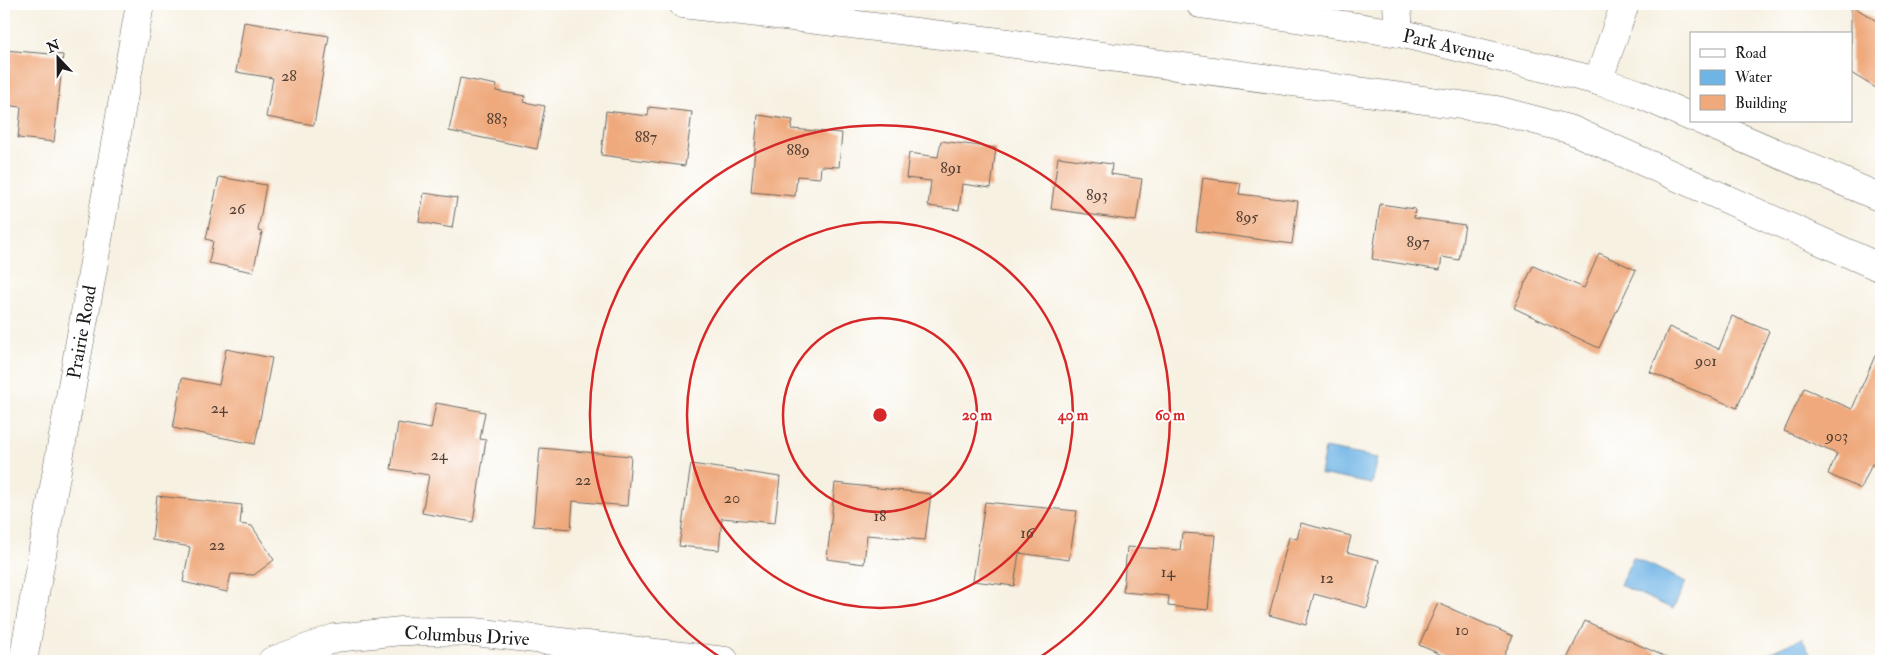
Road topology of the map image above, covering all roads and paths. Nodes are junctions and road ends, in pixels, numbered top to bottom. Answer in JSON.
{"nodes":[{"id":1,"x":140,"y":4,"type":"edge"},
{"id":2,"x":683,"y":4,"type":"edge"},
{"id":3,"x":1200,"y":4,"type":"edge"},
{"id":4,"x":1397,"y":4,"type":"edge"},
{"id":5,"x":1625,"y":4,"type":"edge"},
{"id":6,"x":1400,"y":33,"type":"junction"},
{"id":7,"x":1598,"y":81,"type":"junction"},
{"id":8,"x":1690,"y":116,"type":"edge"},
{"id":9,"x":1704,"y":122,"type":"edge"},
{"id":10,"x":1881,"y":198,"type":"edge"},
{"id":11,"x":1881,"y":268,"type":"edge"},
{"id":12,"x":23,"y":661,"type":"edge"},
{"id":13,"x":272,"y":661,"type":"edge"},
{"id":14,"x":725,"y":661,"type":"edge"}],
"edges":[{"from":1,"to":12,"type":"street","name":"Prairie Road"},
{"from":2,"to":11,"type":"street"},
{"from":3,"to":6,"type":"street","name":"Park Avenue"},
{"from":4,"to":6,"type":"street"},
{"from":5,"to":7,"type":"street"},
{"from":6,"to":7,"type":"street","name":"Park Avenue"},
{"from":7,"to":8,"type":"street","name":"Park Avenue"},
{"from":9,"to":10,"type":"street"},
{"from":13,"to":14,"type":"street","name":"Columbus Drive"}]}
